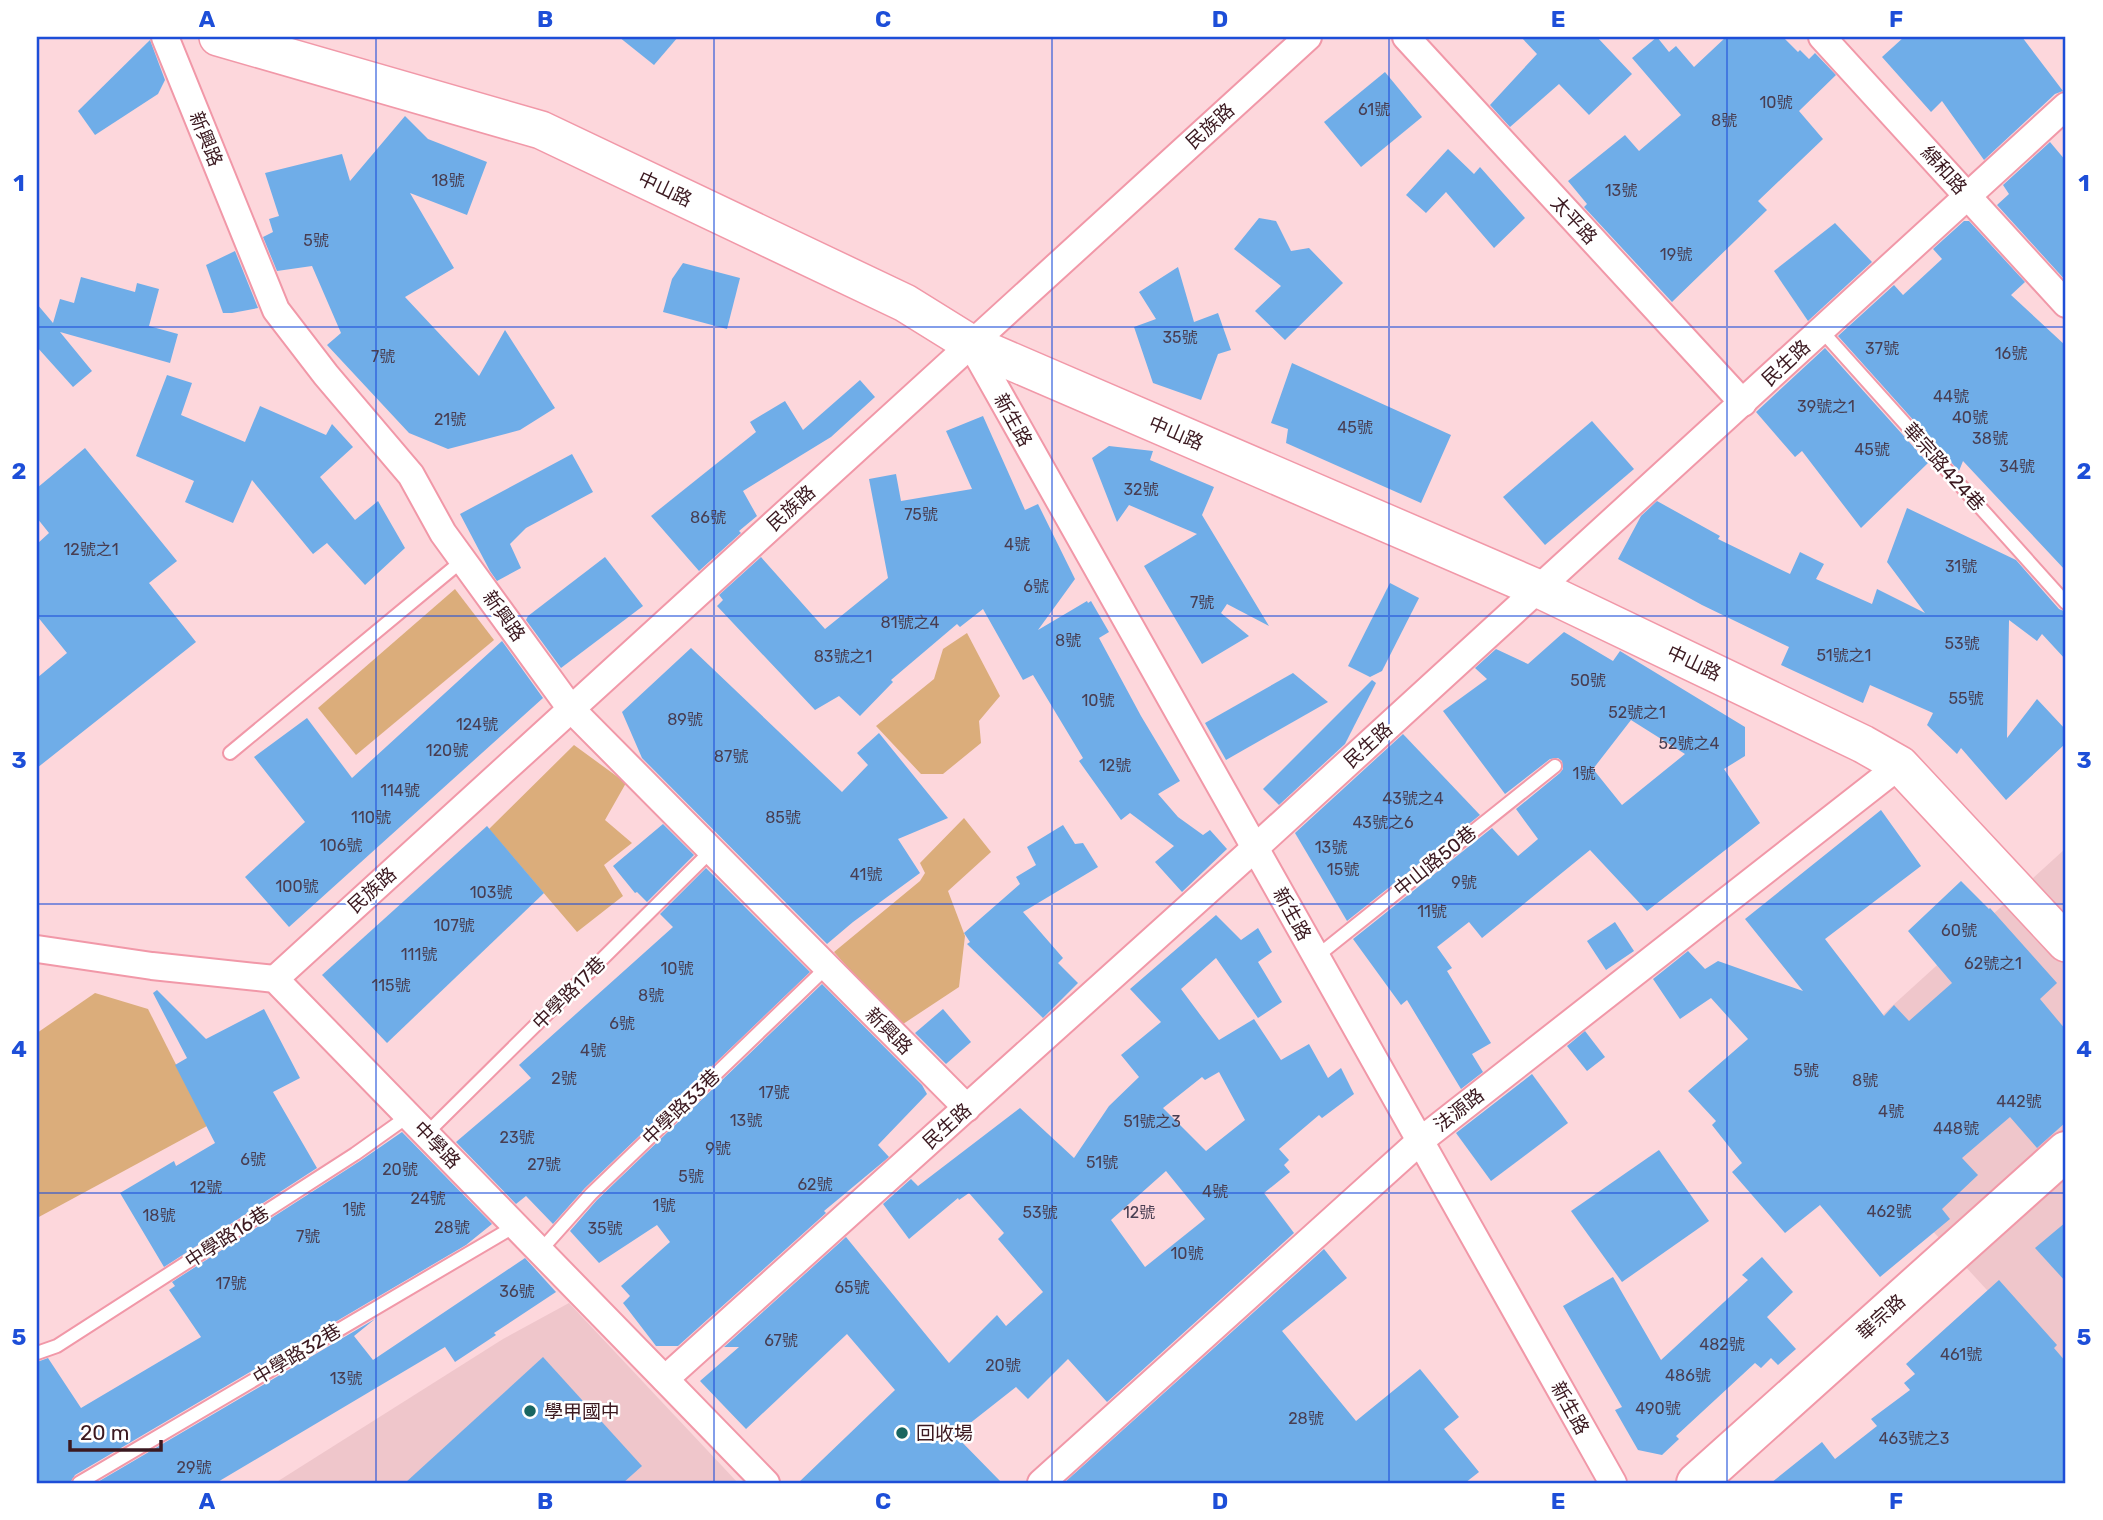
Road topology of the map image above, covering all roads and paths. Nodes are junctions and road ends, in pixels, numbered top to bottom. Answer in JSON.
{"nodes":[{"id":1,"x":165,"y":37,"type":"edge"},
{"id":2,"x":218,"y":37,"type":"edge"},
{"id":3,"x":1308,"y":37,"type":"edge"},
{"id":4,"x":1406,"y":37,"type":"edge"},
{"id":5,"x":1822,"y":37,"type":"edge"},
{"id":6,"x":2066,"y":106,"type":"edge"},
{"id":7,"x":1968,"y":196,"type":"junction"},
{"id":8,"x":2066,"y":304,"type":"edge"},
{"id":9,"x":1821,"y":330,"type":"junction"},
{"id":10,"x":971,"y":344,"type":"junction"},
{"id":11,"x":1743,"y":403,"type":"junction"},
{"id":12,"x":463,"y":560,"type":"junction"},
{"id":13,"x":1539,"y":589,"type":"junction"},
{"id":14,"x":2066,"y":603,"type":"edge"},
{"id":15,"x":571,"y":709,"type":"junction"},
{"id":16,"x":230,"y":753,"type":"dead end"},
{"id":17,"x":1900,"y":765,"type":"junction"},
{"id":18,"x":1555,"y":766,"type":"dead end"},
{"id":19,"x":1255,"y":848,"type":"junction"},
{"id":20,"x":711,"y":852,"type":"junction"},
{"id":21,"x":2066,"y":943,"type":"edge"},
{"id":22,"x":37,"y":950,"type":"edge"},
{"id":23,"x":1316,"y":957,"type":"junction"},
{"id":24,"x":826,"y":968,"type":"junction"},
{"id":25,"x":275,"y":979,"type":"junction"},
{"id":26,"x":967,"y":1108,"type":"junction"},
{"id":27,"x":419,"y":1127,"type":"junction"},
{"id":28,"x":1420,"y":1141,"type":"junction"},
{"id":29,"x":2066,"y":1151,"type":"edge"},
{"id":30,"x":515,"y":1226,"type":"junction"},
{"id":31,"x":540,"y":1251,"type":"junction"},
{"id":32,"x":37,"y":1353,"type":"edge"},
{"id":33,"x":665,"y":1379,"type":"junction"},
{"id":34,"x":79,"y":1483,"type":"edge"},
{"id":35,"x":766,"y":1483,"type":"edge"},
{"id":36,"x":1041,"y":1483,"type":"edge"},
{"id":37,"x":1613,"y":1483,"type":"edge"},
{"id":38,"x":1696,"y":1483,"type":"edge"}],
"edges":[{"from":1,"to":12,"type":"street","name":"新興路"},
{"from":2,"to":10,"type":"main road","name":"中山路"},
{"from":3,"to":10,"type":"street","name":"民族路"},
{"from":4,"to":11,"type":"street","name":"太平路"},
{"from":5,"to":7,"type":"street","name":"綿和路"},
{"from":6,"to":7,"type":"street","name":"民生路"},
{"from":7,"to":8,"type":"street","name":"綿和路"},
{"from":7,"to":9,"type":"street","name":"民生路"},
{"from":9,"to":11,"type":"street","name":"民生路"},
{"from":9,"to":14,"type":"lane","name":"華宗路424巷"},
{"from":10,"to":13,"type":"main road","name":"中山路"},
{"from":10,"to":15,"type":"street","name":"民族路"},
{"from":10,"to":19,"type":"street","name":"新生路"},
{"from":11,"to":13,"type":"street","name":"民生路"},
{"from":12,"to":15,"type":"street","name":"新興路"},
{"from":12,"to":16,"type":"lane"},
{"from":13,"to":17,"type":"main road","name":"中山路"},
{"from":13,"to":19,"type":"street","name":"民生路"},
{"from":15,"to":20,"type":"street","name":"新興路"},
{"from":15,"to":25,"type":"street","name":"民族路"},
{"from":17,"to":21,"type":"main road","name":"中山路"},
{"from":17,"to":28,"type":"street","name":"法源路"},
{"from":18,"to":23,"type":"lane","name":"中山路50巷"},
{"from":19,"to":23,"type":"street","name":"新生路"},
{"from":19,"to":26,"type":"street","name":"民生路"},
{"from":20,"to":24,"type":"street","name":"新興路"},
{"from":20,"to":27,"type":"lane","name":"中學路17巷"},
{"from":22,"to":25,"type":"street"},
{"from":23,"to":28,"type":"street","name":"新生路"},
{"from":24,"to":26,"type":"street","name":"新興路"},
{"from":24,"to":31,"type":"lane","name":"中學路33巷"},
{"from":25,"to":27,"type":"street","name":"中學路"},
{"from":26,"to":33,"type":"street","name":"民生路"},
{"from":27,"to":30,"type":"street","name":"中學路"},
{"from":27,"to":32,"type":"lane","name":"中學路16巷"},
{"from":28,"to":36,"type":"street","name":"法源路"},
{"from":28,"to":37,"type":"street","name":"新生路"},
{"from":29,"to":38,"type":"main road","name":"華宗路"},
{"from":30,"to":31,"type":"street","name":"中學路"},
{"from":30,"to":34,"type":"lane","name":"中學路32巷"},
{"from":31,"to":33,"type":"street","name":"中學路"},
{"from":33,"to":35,"type":"street","name":"中學路"}]}
